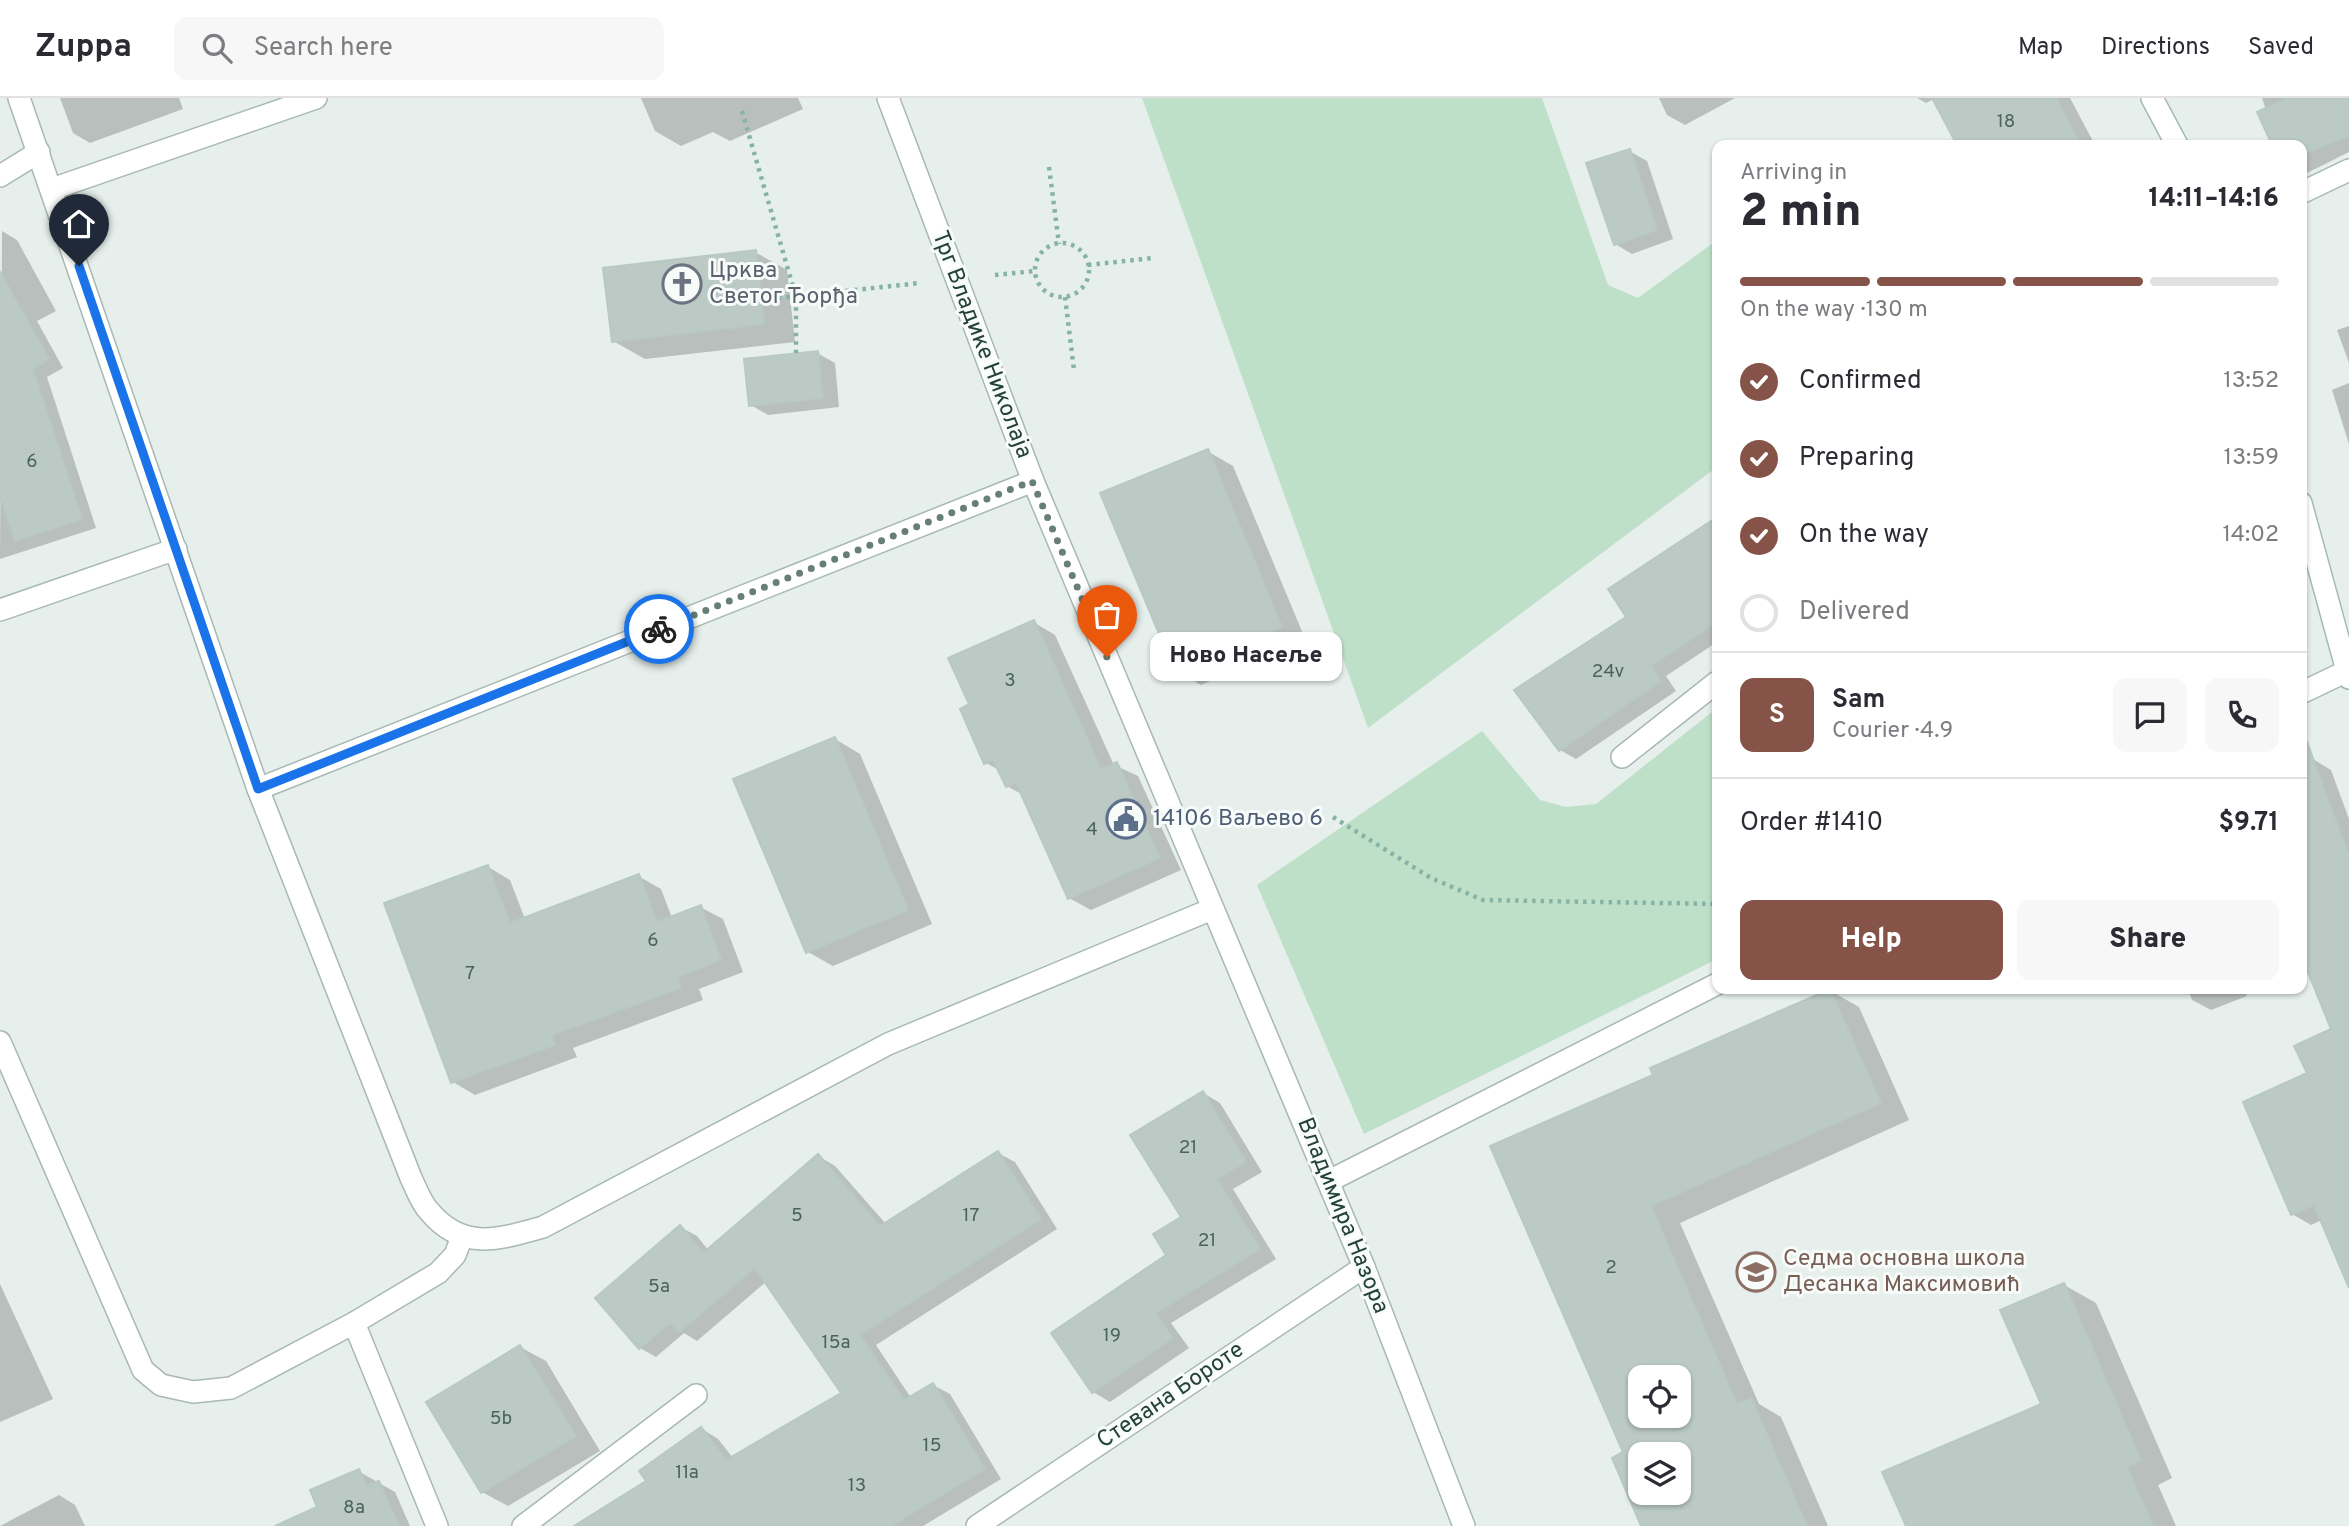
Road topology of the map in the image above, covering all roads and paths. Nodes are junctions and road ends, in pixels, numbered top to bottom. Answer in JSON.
{"nodes":[{"id":1,"x":19,"y":98,"type":"edge"},
{"id":2,"x":316,"y":98,"type":"edge"},
{"id":3,"x":888,"y":98,"type":"edge"},
{"id":4,"x":2152,"y":98,"type":"edge"},
{"id":5,"x":742,"y":111,"type":"dead end"},
{"id":6,"x":2174,"y":140,"type":"edge"},
{"id":7,"x":39,"y":152,"type":"junction"},
{"id":8,"x":1049,"y":167,"type":"dead end"},
{"id":9,"x":2349,"y":170,"type":"edge"},
{"id":10,"x":0,"y":176,"type":"edge"},
{"id":11,"x":52,"y":189,"type":"junction"},
{"id":12,"x":2307,"y":191,"type":"edge"},
{"id":13,"x":1059,"y":244,"type":"junction"},
{"id":14,"x":1153,"y":258,"type":"dead end"},
{"id":15,"x":1088,"y":265,"type":"junction"},
{"id":16,"x":796,"y":297,"type":"junction"},
{"id":17,"x":1065,"y":297,"type":"junction"},
{"id":18,"x":761,"y":300,"type":"dead end"},
{"id":19,"x":796,"y":353,"type":"dead end"},
{"id":20,"x":1074,"y":370,"type":"dead end"},
{"id":21,"x":1032,"y":481,"type":"junction"},
{"id":22,"x":2307,"y":525,"type":"edge"},
{"id":23,"x":176,"y":549,"type":"junction"},
{"id":24,"x":0,"y":610,"type":"edge"},
{"id":25,"x":2348,"y":675,"type":"edge"},
{"id":26,"x":1712,"y":685,"type":"edge"},
{"id":27,"x":2307,"y":691,"type":"edge"},
{"id":28,"x":1622,"y":757,"type":"dead end"},
{"id":29,"x":258,"y":789,"type":"junction"},
{"id":30,"x":1332,"y":817,"type":"dead end"},
{"id":31,"x":1712,"y":904,"type":"edge"},
{"id":32,"x":1213,"y":909,"type":"junction"},
{"id":33,"x":1712,"y":987,"type":"edge"},
{"id":34,"x":0,"y":1042,"type":"edge"},
{"id":35,"x":1329,"y":1181,"type":"junction"},
{"id":36,"x":462,"y":1237,"type":"junction"},
{"id":37,"x":1364,"y":1267,"type":"junction"},
{"id":38,"x":355,"y":1322,"type":"junction"},
{"id":39,"x":696,"y":1395,"type":"dead end"},
{"id":40,"x":437,"y":1526,"type":"edge"},
{"id":41,"x":523,"y":1526,"type":"edge"},
{"id":42,"x":977,"y":1526,"type":"edge"},
{"id":43,"x":1464,"y":1526,"type":"edge"}],
"edges":[{"from":1,"to":7,"type":"street"},
{"from":2,"to":11,"type":"street"},
{"from":3,"to":21,"type":"street","name":"Трг Владике Николаја"},
{"from":4,"to":6,"type":"street"},
{"from":5,"to":16,"type":"path"},
{"from":7,"to":10,"type":"street"},
{"from":7,"to":11,"type":"street"},
{"from":8,"to":13,"type":"path"},
{"from":9,"to":12,"type":"street"},
{"from":11,"to":23,"type":"street"},
{"from":13,"to":15,"type":"path"},
{"from":13,"to":17,"type":"path"},
{"from":14,"to":15,"type":"path"},
{"from":15,"to":17,"type":"path"},
{"from":16,"to":18,"type":"path"},
{"from":16,"to":19,"type":"path"},
{"from":17,"to":20,"type":"path"},
{"from":21,"to":29,"type":"street","name":"Трг Владике Николаја"},
{"from":21,"to":32,"type":"street","name":"Владимира Назора"},
{"from":22,"to":25,"type":"street"},
{"from":23,"to":24,"type":"street"},
{"from":23,"to":29,"type":"street"},
{"from":25,"to":27,"type":"street"},
{"from":26,"to":28,"type":"street"},
{"from":29,"to":36,"type":"street"},
{"from":30,"to":31,"type":"path"},
{"from":32,"to":35,"type":"street","name":"Владимира Назора"},
{"from":32,"to":36,"type":"street"},
{"from":33,"to":35,"type":"street"},
{"from":34,"to":38,"type":"street"},
{"from":35,"to":37,"type":"street","name":"Владимира Назора"},
{"from":36,"to":38,"type":"street"},
{"from":37,"to":42,"type":"street","name":"Стевана Бороте"},
{"from":37,"to":43,"type":"street","name":"Владимира Назора"},
{"from":38,"to":40,"type":"street"},
{"from":39,"to":41,"type":"street"}]}
